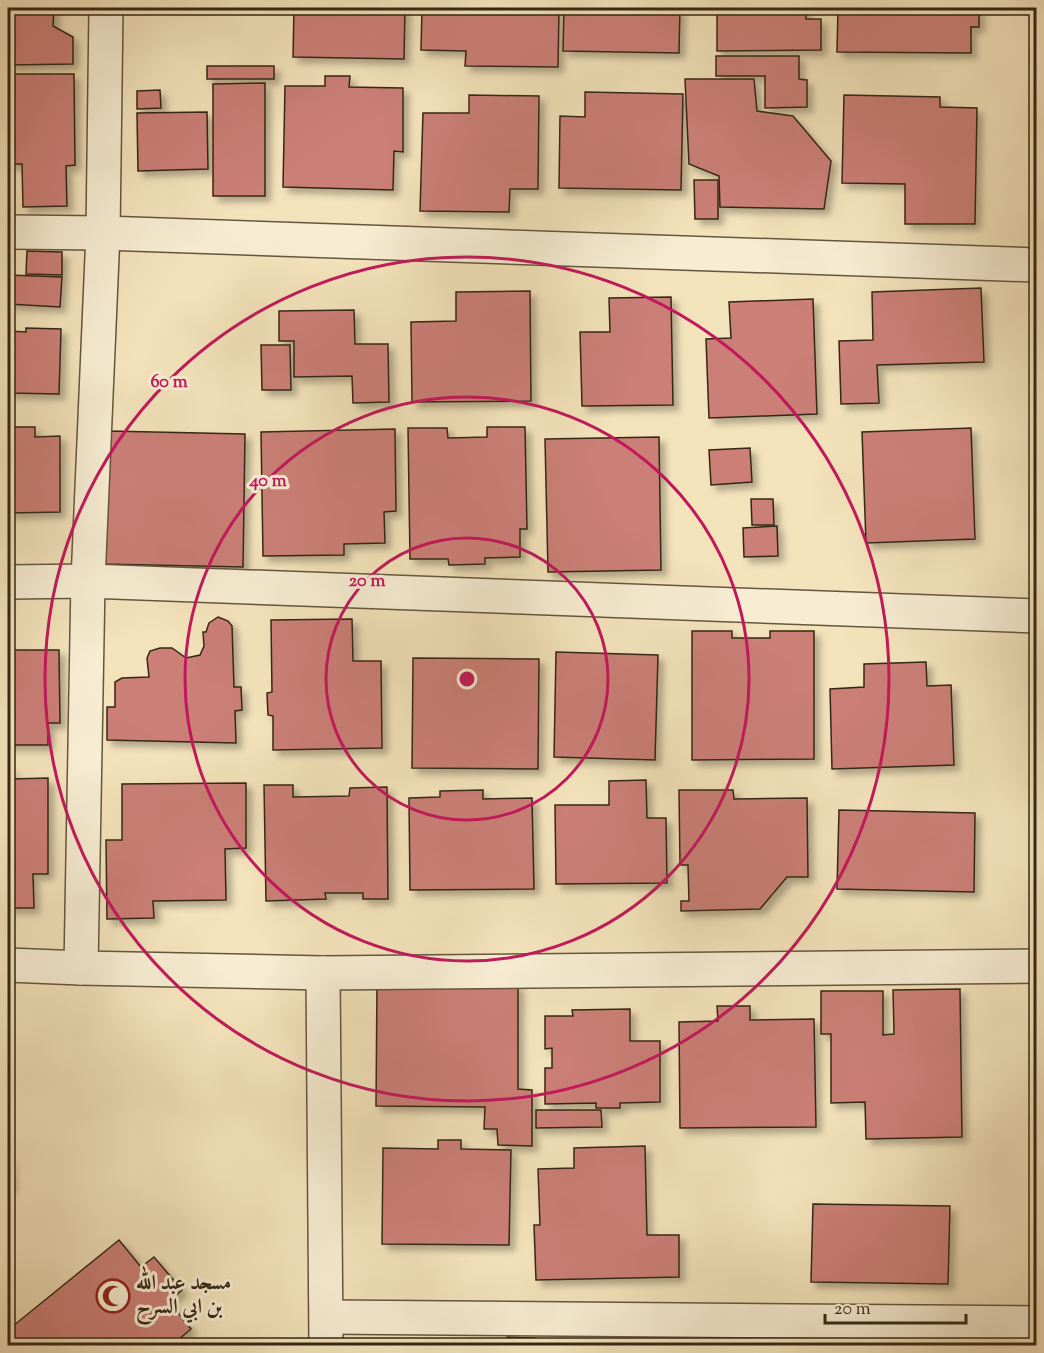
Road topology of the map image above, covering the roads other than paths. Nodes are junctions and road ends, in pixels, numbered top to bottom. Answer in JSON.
{"nodes":[{"id":1,"x":106,"y":8,"type":"edge"},
{"id":2,"x":8,"y":232,"type":"edge"},
{"id":3,"x":103,"y":233,"type":"junction"},
{"id":4,"x":1036,"y":265,"type":"edge"},
{"id":5,"x":88,"y":581,"type":"junction"},
{"id":6,"x":8,"y":582,"type":"edge"},
{"id":7,"x":1036,"y":616,"type":"edge"},
{"id":8,"x":8,"y":965,"type":"edge"},
{"id":9,"x":1036,"y":966,"type":"edge"},
{"id":10,"x":81,"y":968,"type":"junction"},
{"id":11,"x":323,"y":973,"type":"junction"},
{"id":12,"x":1036,"y":1323,"type":"edge"},
{"id":13,"x":326,"y":1331,"type":"edge"}],
"edges":[{"from":1,"to":3,"type":"street"},
{"from":2,"to":3,"type":"street"},
{"from":3,"to":4,"type":"street"},
{"from":3,"to":5,"type":"street"},
{"from":5,"to":6,"type":"street"},
{"from":5,"to":7,"type":"street"},
{"from":5,"to":10,"type":"street"},
{"from":8,"to":10,"type":"street"},
{"from":9,"to":11,"type":"street"},
{"from":10,"to":11,"type":"street"},
{"from":11,"to":13,"type":"street"},
{"from":12,"to":13,"type":"street"}]}
